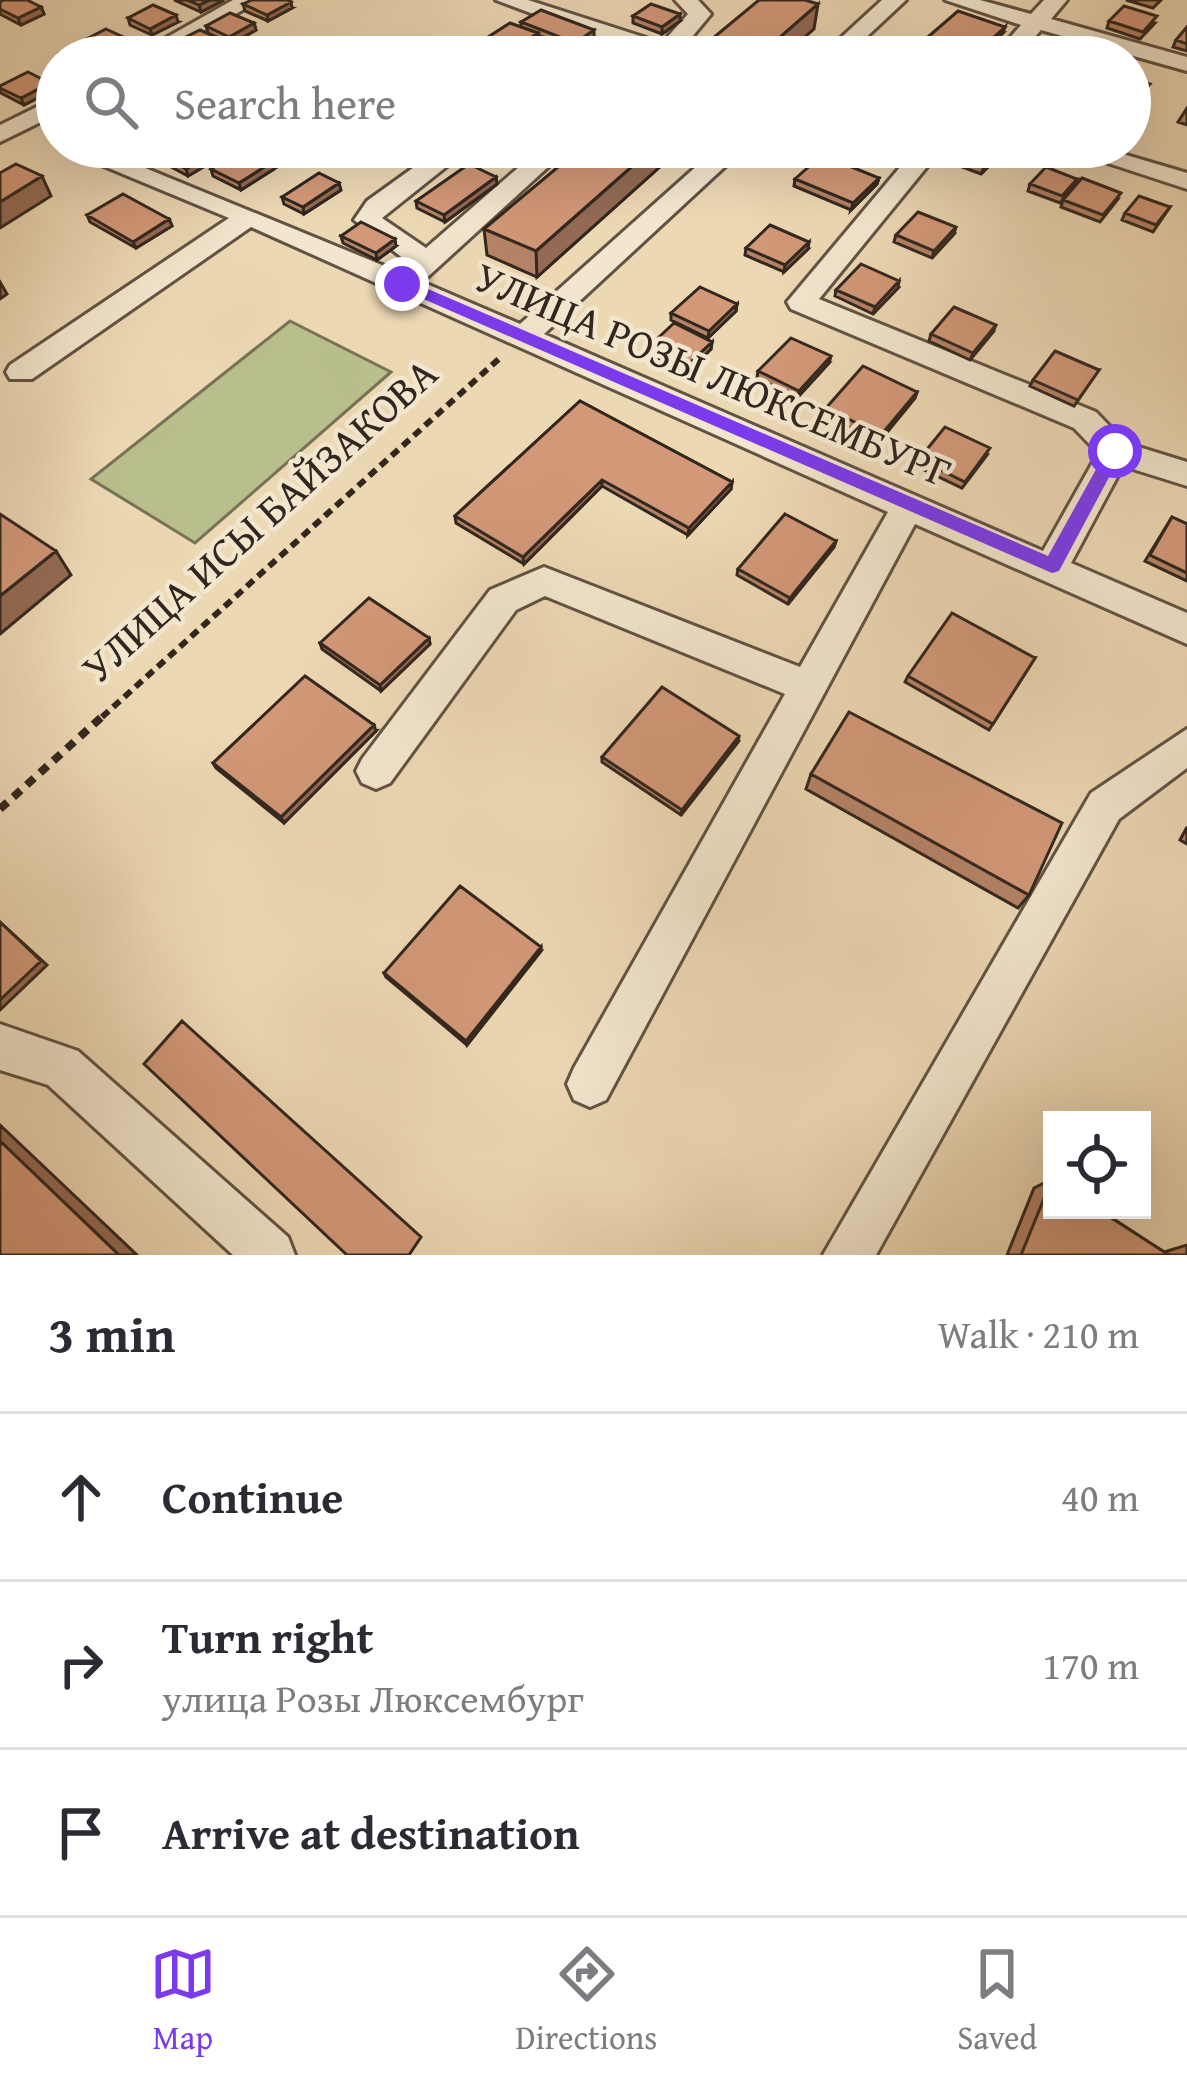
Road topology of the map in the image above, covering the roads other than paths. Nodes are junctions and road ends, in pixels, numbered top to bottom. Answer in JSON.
{"nodes":[{"id":1,"x":248,"y":0,"type":"edge"},
{"id":2,"x":507,"y":0,"type":"edge"},
{"id":3,"x":686,"y":0,"type":"edge"},
{"id":4,"x":895,"y":0,"type":"edge"},
{"id":5,"x":956,"y":0,"type":"edge"},
{"id":6,"x":1057,"y":0,"type":"edge"},
{"id":7,"x":1034,"y":22,"type":"junction"},
{"id":8,"x":182,"y":36,"type":"edge"},
{"id":9,"x":611,"y":36,"type":"edge"},
{"id":10,"x":686,"y":36,"type":"edge"},
{"id":11,"x":855,"y":36,"type":"edge"},
{"id":12,"x":1022,"y":36,"type":"edge"},
{"id":13,"x":1085,"y":36,"type":"edge"},
{"id":14,"x":1151,"y":54,"type":"edge"},
{"id":15,"x":1187,"y":64,"type":"edge"},
{"id":16,"x":36,"y":113,"type":"edge"},
{"id":17,"x":6,"y":126,"type":"edge"},
{"id":18,"x":36,"y":135,"type":"edge"},
{"id":19,"x":125,"y":168,"type":"edge"},
{"id":20,"x":429,"y":168,"type":"edge"},
{"id":21,"x":531,"y":168,"type":"edge"},
{"id":22,"x":710,"y":168,"type":"edge"},
{"id":23,"x":913,"y":168,"type":"edge"},
{"id":24,"x":1143,"y":168,"type":"edge"},
{"id":25,"x":1187,"y":181,"type":"edge"},
{"id":26,"x":249,"y":216,"type":"junction"},
{"id":27,"x":424,"y":260,"type":"junction"},
{"id":28,"x":402,"y":284,"type":"junction"},
{"id":29,"x":522,"y":338,"type":"junction"},
{"id":30,"x":20,"y":371,"type":"dead end"},
{"id":31,"x":1115,"y":451,"type":"junction"},
{"id":32,"x":1187,"y":474,"type":"edge"},
{"id":33,"x":909,"y":506,"type":"junction"},
{"id":34,"x":1052,"y":566,"type":"junction"},
{"id":35,"x":1187,"y":629,"type":"edge"},
{"id":36,"x":809,"y":687,"type":"junction"},
{"id":37,"x":1187,"y":746,"type":"edge"},
{"id":38,"x":376,"y":771,"type":"dead end"},
{"id":39,"x":0,"y":1047,"type":"edge"},
{"id":40,"x":590,"y":1084,"type":"dead end"},
{"id":41,"x":270,"y":1255,"type":"edge"},
{"id":42,"x":848,"y":1255,"type":"edge"}],
"edges":[{"from":1,"to":8,"type":"street"},
{"from":2,"to":9,"type":"street"},
{"from":3,"to":10,"type":"street"},
{"from":4,"to":11,"type":"street"},
{"from":5,"to":7,"type":"street"},
{"from":6,"to":7,"type":"street"},
{"from":7,"to":12,"type":"street"},
{"from":7,"to":13,"type":"street"},
{"from":14,"to":15,"type":"street"},
{"from":16,"to":17,"type":"street"},
{"from":17,"to":18,"type":"street"},
{"from":19,"to":26,"type":"street","name":"УЛИЦА РОЗЫ ЛЮКСЕМБУРГ"},
{"from":20,"to":27,"type":"street"},
{"from":21,"to":27,"type":"street"},
{"from":22,"to":29,"type":"street"},
{"from":23,"to":31,"type":"street"},
{"from":24,"to":25,"type":"street"},
{"from":26,"to":28,"type":"street","name":"УЛИЦА РОЗЫ ЛЮКСЕМБУРГ"},
{"from":26,"to":30,"type":"street"},
{"from":27,"to":28,"type":"street"},
{"from":28,"to":29,"type":"street","name":"УЛИЦА РОЗЫ ЛЮКСЕМБУРГ"},
{"from":29,"to":33,"type":"street","name":"УЛИЦА РОЗЫ ЛЮКСЕМБУРГ"},
{"from":31,"to":32,"type":"street"},
{"from":31,"to":34,"type":"street"},
{"from":33,"to":34,"type":"street","name":"УЛИЦА РОЗЫ ЛЮКСЕМБУРГ"},
{"from":33,"to":36,"type":"street"},
{"from":34,"to":35,"type":"street","name":"УЛИЦА РОЗЫ ЛЮКСЕМБУРГ"},
{"from":36,"to":38,"type":"street"},
{"from":36,"to":40,"type":"street"},
{"from":37,"to":42,"type":"street"},
{"from":39,"to":41,"type":"street"}]}
